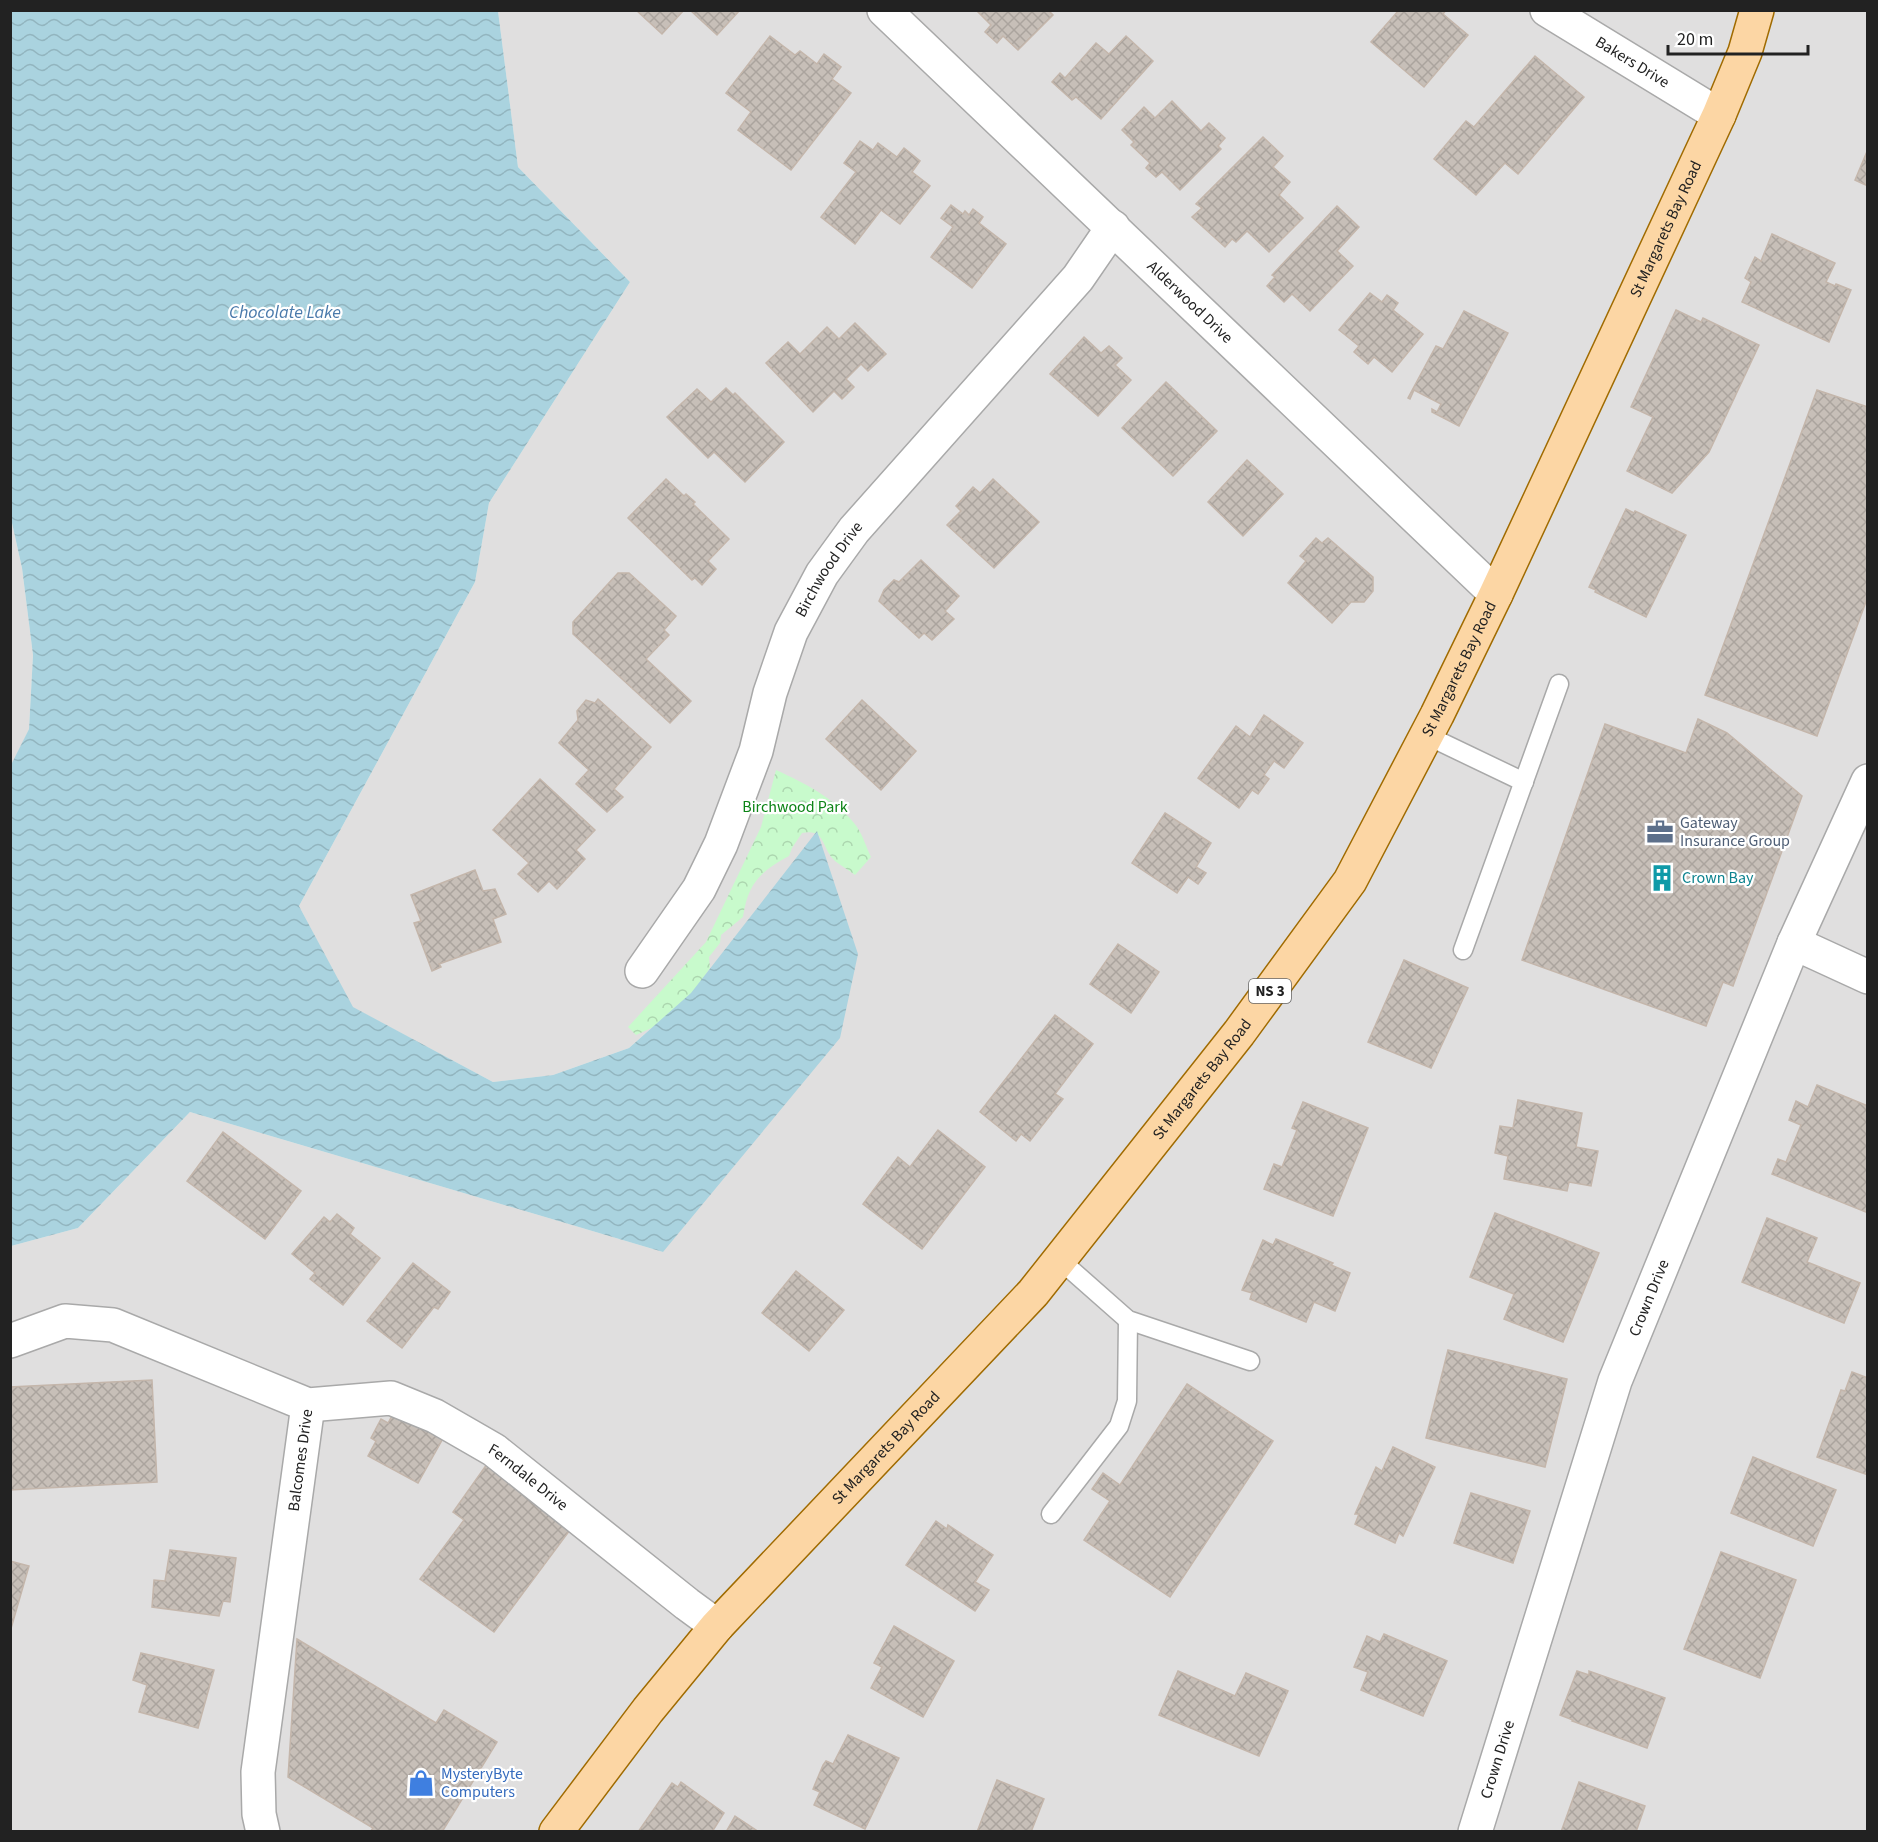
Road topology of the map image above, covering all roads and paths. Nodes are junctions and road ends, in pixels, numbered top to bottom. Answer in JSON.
{"nodes":[{"id":1,"x":884,"y":10,"type":"edge"},
{"id":2,"x":1547,"y":10,"type":"edge"},
{"id":3,"x":1757,"y":10,"type":"edge"},
{"id":4,"x":1719,"y":115,"type":"junction"},
{"id":5,"x":1113,"y":227,"type":"junction"},
{"id":6,"x":1496,"y":594,"type":"junction"},
{"id":7,"x":1559,"y":684,"type":"dead end"},
{"id":8,"x":1426,"y":735,"type":"junction"},
{"id":9,"x":1868,"y":781,"type":"edge"},
{"id":10,"x":1524,"y":782,"type":"junction"},
{"id":11,"x":1794,"y":943,"type":"junction"},
{"id":12,"x":1463,"y":950,"type":"dead end"},
{"id":13,"x":642,"y":971,"type":"dead end"},
{"id":14,"x":1868,"y":977,"type":"edge"},
{"id":15,"x":1060,"y":1260,"type":"junction"},
{"id":16,"x":1128,"y":1320,"type":"junction"},
{"id":17,"x":10,"y":1341,"type":"edge"},
{"id":18,"x":1250,"y":1361,"type":"dead end"},
{"id":19,"x":308,"y":1405,"type":"junction"},
{"id":20,"x":1051,"y":1514,"type":"dead end"},
{"id":21,"x":717,"y":1626,"type":"junction"},
{"id":22,"x":561,"y":1830,"type":"edge"},
{"id":23,"x":263,"y":1832,"type":"edge"},
{"id":24,"x":1475,"y":1832,"type":"edge"}],
"edges":[{"from":1,"to":5,"type":"street","name":"Alderwood Drive"},
{"from":2,"to":4,"type":"street","name":"Bakers Drive"},
{"from":3,"to":4,"type":"main road","name":"St Margarets Bay Road","number":"NS 3"},
{"from":4,"to":6,"type":"main road","name":"St Margarets Bay Road","number":"NS 3"},
{"from":5,"to":6,"type":"street","name":"Alderwood Drive"},
{"from":5,"to":13,"type":"street","name":"Birchwood Drive"},
{"from":6,"to":8,"type":"main road","name":"St Margarets Bay Road","number":"NS 3"},
{"from":7,"to":10,"type":"lane"},
{"from":8,"to":10,"type":"lane"},
{"from":8,"to":15,"type":"main road","name":"St Margarets Bay Road","number":"NS 3"},
{"from":9,"to":11,"type":"street","name":"Crown Drive"},
{"from":10,"to":12,"type":"lane"},
{"from":11,"to":14,"type":"street"},
{"from":11,"to":24,"type":"street","name":"Crown Drive"},
{"from":15,"to":16,"type":"lane"},
{"from":15,"to":21,"type":"main road","name":"St Margarets Bay Road","number":"NS 3"},
{"from":16,"to":18,"type":"lane"},
{"from":16,"to":20,"type":"lane"},
{"from":17,"to":19,"type":"street","name":"Balcomes Drive"},
{"from":19,"to":21,"type":"street","name":"Ferndale Drive"},
{"from":19,"to":23,"type":"street","name":"Balcomes Drive"},
{"from":21,"to":22,"type":"main road","name":"St Margarets Bay Road","number":"NS 3"}]}
